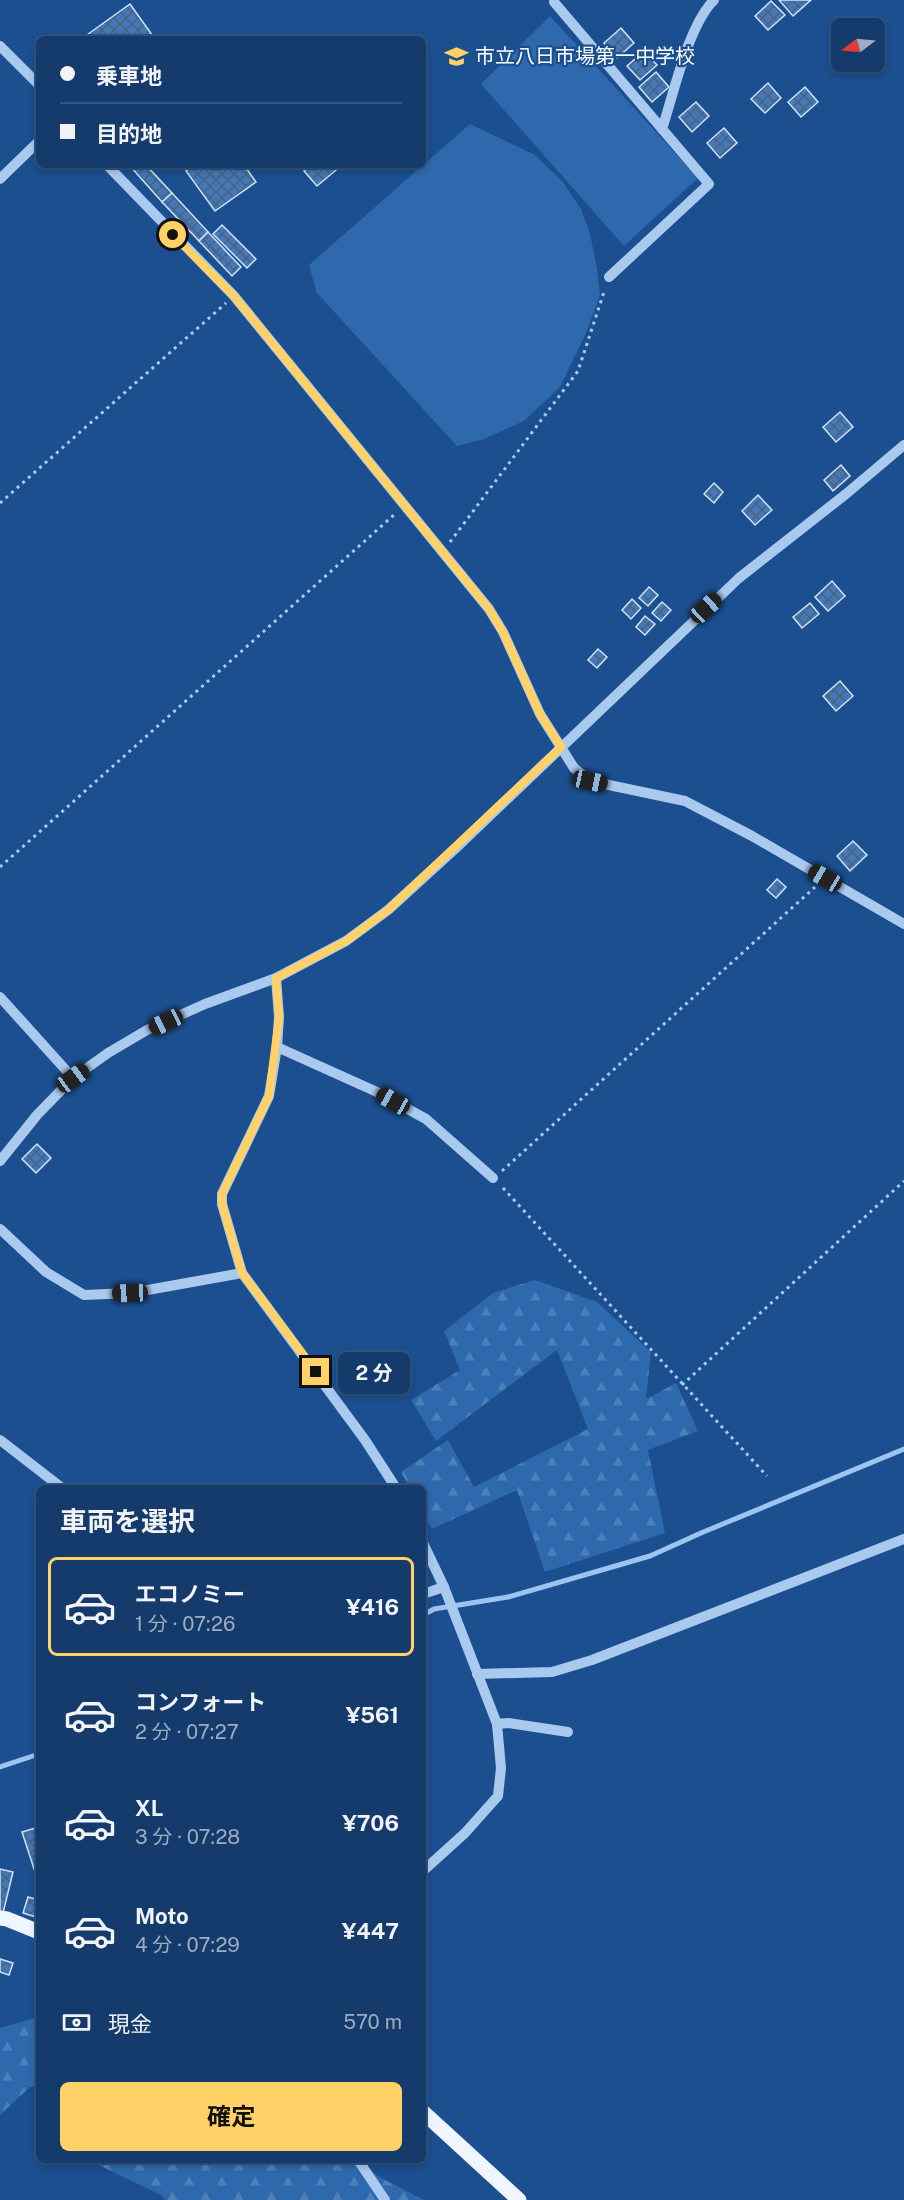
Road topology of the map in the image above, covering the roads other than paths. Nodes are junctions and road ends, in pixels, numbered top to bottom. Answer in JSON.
{"nodes":[{"id":1,"x":714,"y":0,"type":"edge"},
{"id":2,"x":554,"y":2,"type":"dead end"},
{"id":3,"x":0,"y":46,"type":"edge"},
{"id":4,"x":36,"y":82,"type":"edge"},
{"id":5,"x":662,"y":129,"type":"junction"},
{"id":6,"x":36,"y":144,"type":"edge"},
{"id":7,"x":110,"y":168,"type":"edge"},
{"id":8,"x":0,"y":179,"type":"edge"},
{"id":9,"x":609,"y":277,"type":"road end"},
{"id":10,"x":904,"y":445,"type":"edge"},
{"id":11,"x":561,"y":747,"type":"junction"},
{"id":12,"x":904,"y":924,"type":"edge"},
{"id":13,"x":276,"y":978,"type":"junction"},
{"id":14,"x":0,"y":998,"type":"edge"},
{"id":15,"x":277,"y":1047,"type":"junction"},
{"id":16,"x":73,"y":1078,"type":"junction"},
{"id":17,"x":0,"y":1161,"type":"edge"},
{"id":18,"x":493,"y":1178,"type":"road end"},
{"id":19,"x":0,"y":1229,"type":"edge"},
{"id":20,"x":242,"y":1273,"type":"junction"},
{"id":21,"x":0,"y":1440,"type":"edge"},
{"id":22,"x":58,"y":1485,"type":"edge"},
{"id":23,"x":394,"y":1485,"type":"edge"},
{"id":24,"x":904,"y":1539,"type":"edge"},
{"id":25,"x":426,"y":1549,"type":"edge"},
{"id":26,"x":444,"y":1587,"type":"junction"},
{"id":27,"x":426,"y":1593,"type":"edge"},
{"id":28,"x":477,"y":1674,"type":"junction"},
{"id":29,"x":496,"y":1724,"type":"junction"},
{"id":30,"x":568,"y":1732,"type":"dead end"},
{"id":31,"x":426,"y":1868,"type":"edge"},
{"id":32,"x":0,"y":1918,"type":"edge"},
{"id":33,"x":36,"y":1931,"type":"edge"},
{"id":34,"x":426,"y":2115,"type":"edge"},
{"id":35,"x":360,"y":2163,"type":"edge"},
{"id":36,"x":385,"y":2200,"type":"edge"},
{"id":37,"x":519,"y":2200,"type":"edge"}],
"edges":[{"from":1,"to":5,"type":"street"},
{"from":2,"to":5,"type":"street"},
{"from":3,"to":4,"type":"street"},
{"from":5,"to":9,"type":"street"},
{"from":6,"to":8,"type":"street"},
{"from":7,"to":11,"type":"street"},
{"from":10,"to":11,"type":"street"},
{"from":11,"to":12,"type":"street"},
{"from":11,"to":13,"type":"street"},
{"from":13,"to":15,"type":"street"},
{"from":13,"to":16,"type":"street"},
{"from":14,"to":16,"type":"street"},
{"from":15,"to":18,"type":"street"},
{"from":15,"to":20,"type":"street"},
{"from":16,"to":17,"type":"street"},
{"from":19,"to":20,"type":"street"},
{"from":20,"to":23,"type":"street"},
{"from":21,"to":22,"type":"street"},
{"from":24,"to":28,"type":"street"},
{"from":25,"to":26,"type":"street"},
{"from":26,"to":27,"type":"street"},
{"from":26,"to":28,"type":"street"},
{"from":28,"to":29,"type":"street"},
{"from":29,"to":30,"type":"street"},
{"from":29,"to":31,"type":"street"},
{"from":32,"to":33,"type":"main road"},
{"from":34,"to":37,"type":"main road"},
{"from":35,"to":36,"type":"street"}]}
